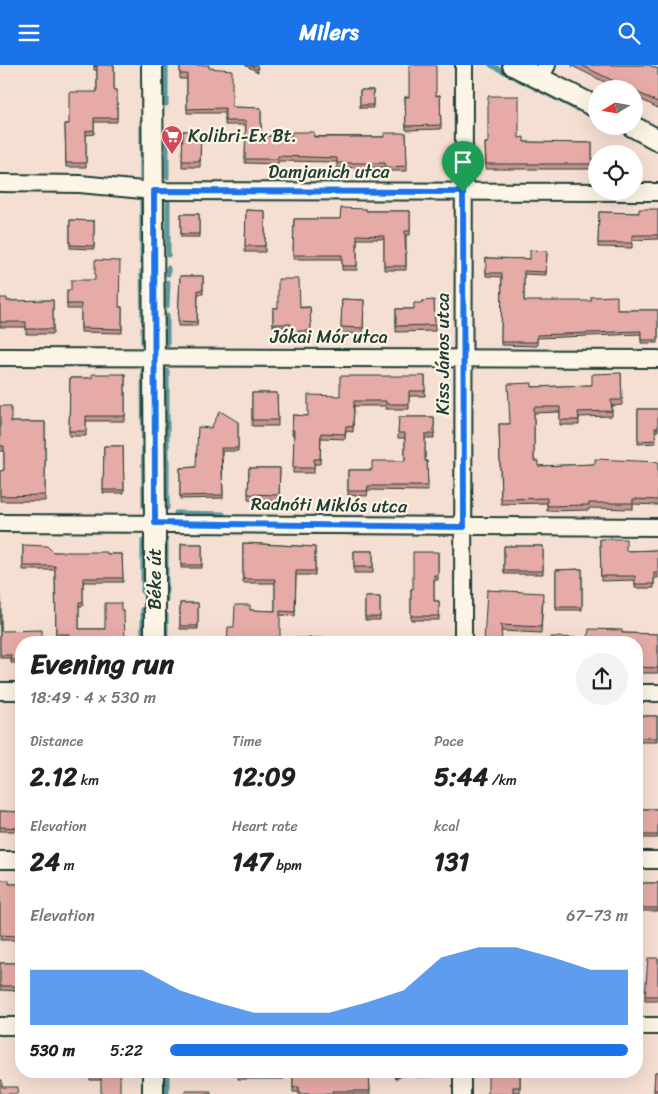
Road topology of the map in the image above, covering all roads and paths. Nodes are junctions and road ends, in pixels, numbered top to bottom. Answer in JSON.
{"nodes":[{"id":1,"x":152,"y":65,"type":"edge"},
{"id":2,"x":464,"y":65,"type":"edge"},
{"id":3,"x":513,"y":65,"type":"edge"},
{"id":4,"x":544,"y":72,"type":"edge"},
{"id":5,"x":588,"y":102,"type":"edge"},
{"id":6,"x":643,"y":132,"type":"edge"},
{"id":7,"x":658,"y":140,"type":"edge"},
{"id":8,"x":0,"y":183,"type":"edge"},
{"id":9,"x":154,"y":191,"type":"junction"},
{"id":10,"x":463,"y":192,"type":"junction"},
{"id":11,"x":658,"y":192,"type":"edge"},
{"id":12,"x":0,"y":357,"type":"edge"},
{"id":13,"x":462,"y":357,"type":"junction"},
{"id":14,"x":154,"y":358,"type":"junction"},
{"id":15,"x":658,"y":359,"type":"edge"},
{"id":16,"x":0,"y":523,"type":"edge"},
{"id":17,"x":155,"y":523,"type":"junction"},
{"id":18,"x":464,"y":527,"type":"junction"},
{"id":19,"x":658,"y":527,"type":"edge"},
{"id":20,"x":155,"y":636,"type":"edge"},
{"id":21,"x":463,"y":636,"type":"edge"},
{"id":22,"x":0,"y":691,"type":"edge"},
{"id":23,"x":15,"y":691,"type":"edge"},
{"id":24,"x":643,"y":693,"type":"edge"},
{"id":25,"x":658,"y":693,"type":"edge"},
{"id":26,"x":0,"y":860,"type":"edge"},
{"id":27,"x":15,"y":860,"type":"edge"},
{"id":28,"x":643,"y":860,"type":"edge"},
{"id":29,"x":658,"y":860,"type":"edge"},
{"id":30,"x":0,"y":1026,"type":"edge"},
{"id":31,"x":15,"y":1026,"type":"edge"},
{"id":32,"x":643,"y":1026,"type":"edge"},
{"id":33,"x":658,"y":1027,"type":"edge"},
{"id":34,"x":153,"y":1078,"type":"edge"},
{"id":35,"x":462,"y":1078,"type":"edge"},
{"id":36,"x":153,"y":1094,"type":"edge"},
{"id":37,"x":462,"y":1094,"type":"edge"}],
"edges":[{"from":1,"to":9,"type":"street","name":"Béke út"},
{"from":2,"to":10,"type":"street","name":"Kiss János utca"},
{"from":3,"to":4,"type":"street"},
{"from":4,"to":5,"type":"street"},
{"from":6,"to":7,"type":"street"},
{"from":8,"to":9,"type":"street","name":"Damjanich utca"},
{"from":9,"to":10,"type":"street","name":"Damjanich utca"},
{"from":9,"to":14,"type":"street","name":"Béke út"},
{"from":10,"to":11,"type":"street","name":"Damjanich utca"},
{"from":10,"to":13,"type":"street","name":"Kiss János utca"},
{"from":12,"to":14,"type":"street","name":"Jókai Mór utca"},
{"from":13,"to":14,"type":"street","name":"Jókai Mór utca"},
{"from":13,"to":15,"type":"street","name":"Jókai Mór utca"},
{"from":13,"to":18,"type":"street","name":"Kiss János utca"},
{"from":14,"to":17,"type":"street","name":"Béke út"},
{"from":16,"to":17,"type":"street","name":"Radnóti Miklós utca"},
{"from":17,"to":18,"type":"street","name":"Radnóti Miklós utca"},
{"from":17,"to":20,"type":"street","name":"Béke út"},
{"from":18,"to":19,"type":"street","name":"Radnóti Miklós utca"},
{"from":18,"to":21,"type":"street","name":"Kiss János utca"},
{"from":22,"to":23,"type":"street"},
{"from":24,"to":25,"type":"street"},
{"from":26,"to":27,"type":"street"},
{"from":28,"to":29,"type":"street"},
{"from":30,"to":31,"type":"street"},
{"from":32,"to":33,"type":"street"},
{"from":34,"to":36,"type":"street"},
{"from":35,"to":37,"type":"street"}]}
